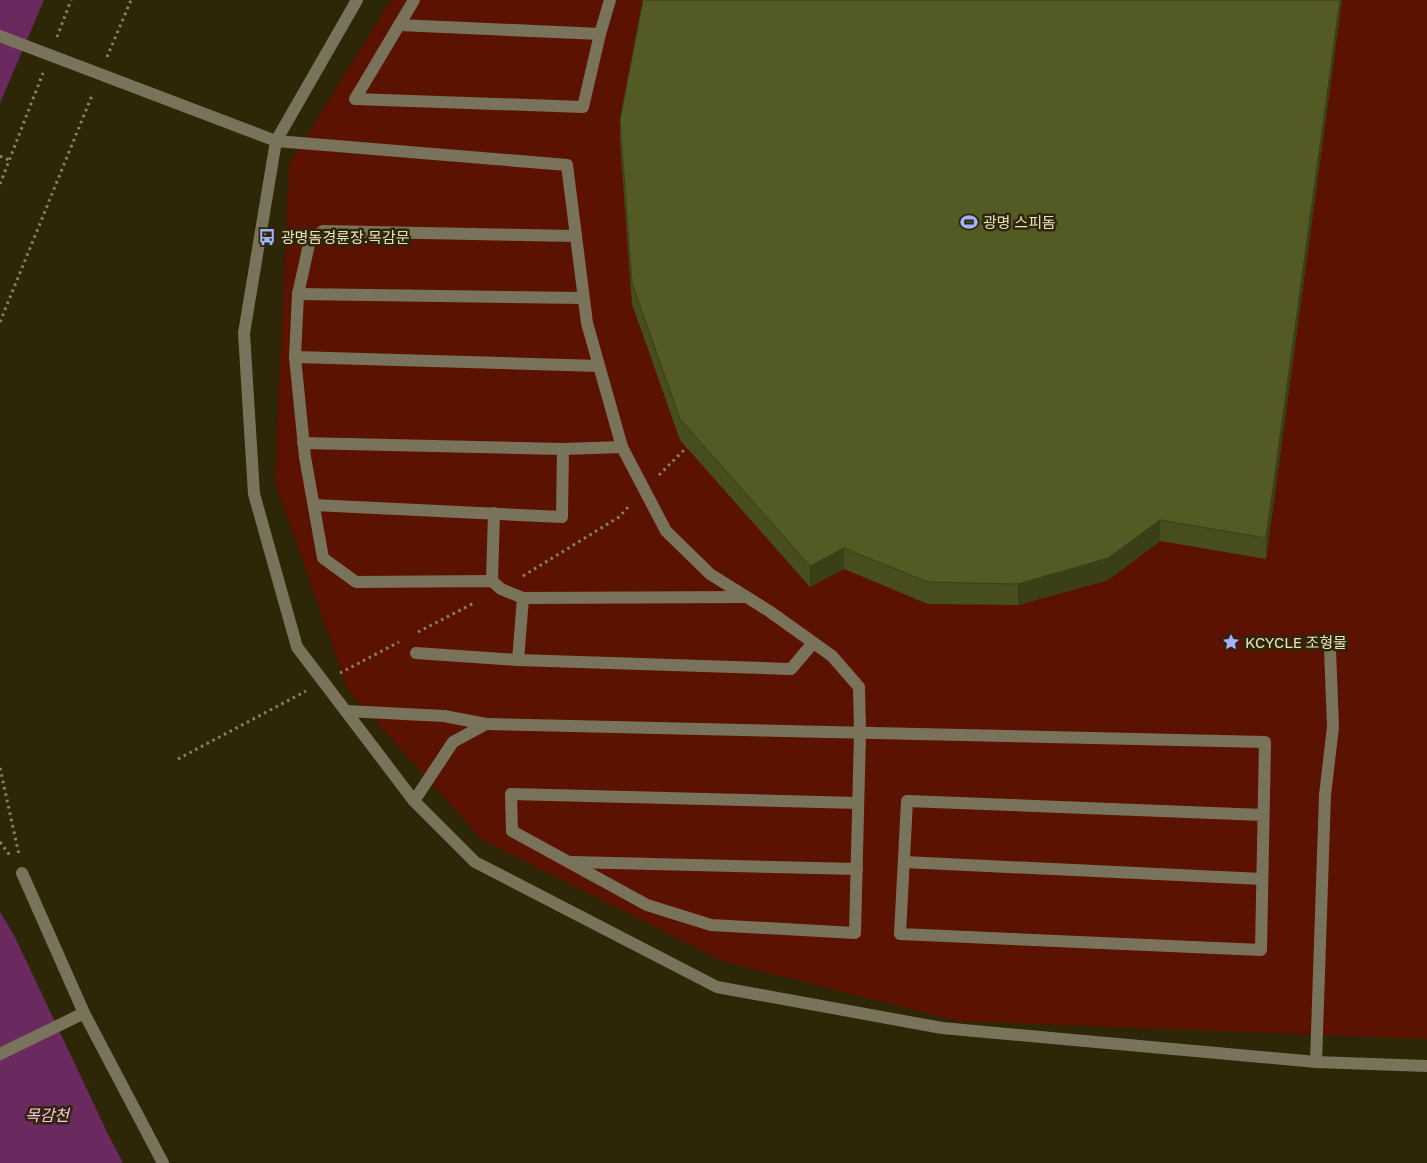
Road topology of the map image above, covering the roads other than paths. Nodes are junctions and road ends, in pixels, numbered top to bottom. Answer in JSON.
{"nodes":[{"id":1,"x":357,"y":0,"type":"edge"},
{"id":2,"x":414,"y":0,"type":"edge"},
{"id":3,"x":610,"y":0,"type":"edge"},
{"id":4,"x":399,"y":25,"type":"junction"},
{"id":5,"x":600,"y":34,"type":"junction"},
{"id":6,"x":0,"y":36,"type":"edge"},
{"id":7,"x":276,"y":141,"type":"junction"},
{"id":8,"x":576,"y":236,"type":"junction"},
{"id":9,"x":298,"y":294,"type":"junction"},
{"id":10,"x":583,"y":298,"type":"junction"},
{"id":11,"x":295,"y":357,"type":"junction"},
{"id":12,"x":599,"y":366,"type":"junction"},
{"id":13,"x":304,"y":444,"type":"junction"},
{"id":14,"x":622,"y":447,"type":"junction"},
{"id":15,"x":563,"y":449,"type":"junction"},
{"id":16,"x":314,"y":505,"type":"junction"},
{"id":17,"x":494,"y":513,"type":"junction"},
{"id":18,"x":496,"y":585,"type":"junction"},
{"id":19,"x":746,"y":597,"type":"junction"},
{"id":20,"x":523,"y":598,"type":"junction"},
{"id":21,"x":813,"y":643,"type":"junction"},
{"id":22,"x":1330,"y":649,"type":"dead end"},
{"id":23,"x":416,"y":653,"type":"dead end"},
{"id":24,"x":518,"y":660,"type":"junction"},
{"id":25,"x":346,"y":711,"type":"junction"},
{"id":26,"x":486,"y":724,"type":"junction"},
{"id":27,"x":860,"y":733,"type":"junction"},
{"id":28,"x":414,"y":801,"type":"junction"},
{"id":29,"x":858,"y":803,"type":"junction"},
{"id":30,"x":1263,"y":815,"type":"junction"},
{"id":31,"x":568,"y":862,"type":"junction"},
{"id":32,"x":904,"y":862,"type":"junction"},
{"id":33,"x":857,"y":869,"type":"junction"},
{"id":34,"x":22,"y":873,"type":"road end"},
{"id":35,"x":1262,"y":879,"type":"junction"},
{"id":36,"x":84,"y":1013,"type":"junction"},
{"id":37,"x":0,"y":1054,"type":"edge"},
{"id":38,"x":1316,"y":1062,"type":"junction"},
{"id":39,"x":1427,"y":1066,"type":"edge"},
{"id":40,"x":163,"y":1163,"type":"edge"}],
"edges":[{"from":1,"to":7,"type":"street"},
{"from":2,"to":4,"type":"street"},
{"from":3,"to":5,"type":"street"},
{"from":4,"to":5,"type":"street"},
{"from":4,"to":5,"type":"street"},
{"from":6,"to":7,"type":"street","bridge":true},
{"from":7,"to":8,"type":"street"},
{"from":7,"to":25,"type":"street"},
{"from":8,"to":9,"type":"street"},
{"from":8,"to":10,"type":"street"},
{"from":9,"to":10,"type":"street"},
{"from":9,"to":11,"type":"street"},
{"from":10,"to":12,"type":"street"},
{"from":11,"to":12,"type":"street"},
{"from":11,"to":13,"type":"street"},
{"from":12,"to":14,"type":"street"},
{"from":13,"to":15,"type":"street"},
{"from":13,"to":16,"type":"street"},
{"from":14,"to":15,"type":"street"},
{"from":14,"to":19,"type":"street"},
{"from":15,"to":17,"type":"street"},
{"from":16,"to":17,"type":"street"},
{"from":16,"to":18,"type":"street"},
{"from":17,"to":18,"type":"street"},
{"from":18,"to":20,"type":"street"},
{"from":19,"to":20,"type":"street"},
{"from":19,"to":21,"type":"street"},
{"from":20,"to":24,"type":"street"},
{"from":21,"to":24,"type":"street"},
{"from":21,"to":27,"type":"street"},
{"from":22,"to":38,"type":"street"},
{"from":23,"to":24,"type":"street"},
{"from":25,"to":26,"type":"street"},
{"from":25,"to":28,"type":"street"},
{"from":26,"to":27,"type":"street"},
{"from":26,"to":28,"type":"street"},
{"from":27,"to":29,"type":"street"},
{"from":27,"to":30,"type":"street"},
{"from":28,"to":38,"type":"street"},
{"from":29,"to":31,"type":"street"},
{"from":29,"to":33,"type":"street"},
{"from":30,"to":32,"type":"street"},
{"from":30,"to":35,"type":"street"},
{"from":31,"to":33,"type":"street"},
{"from":31,"to":33,"type":"street"},
{"from":32,"to":35,"type":"street"},
{"from":32,"to":35,"type":"street"},
{"from":34,"to":36,"type":"street"},
{"from":36,"to":37,"type":"street"},
{"from":36,"to":40,"type":"street"},
{"from":38,"to":39,"type":"street"}]}
